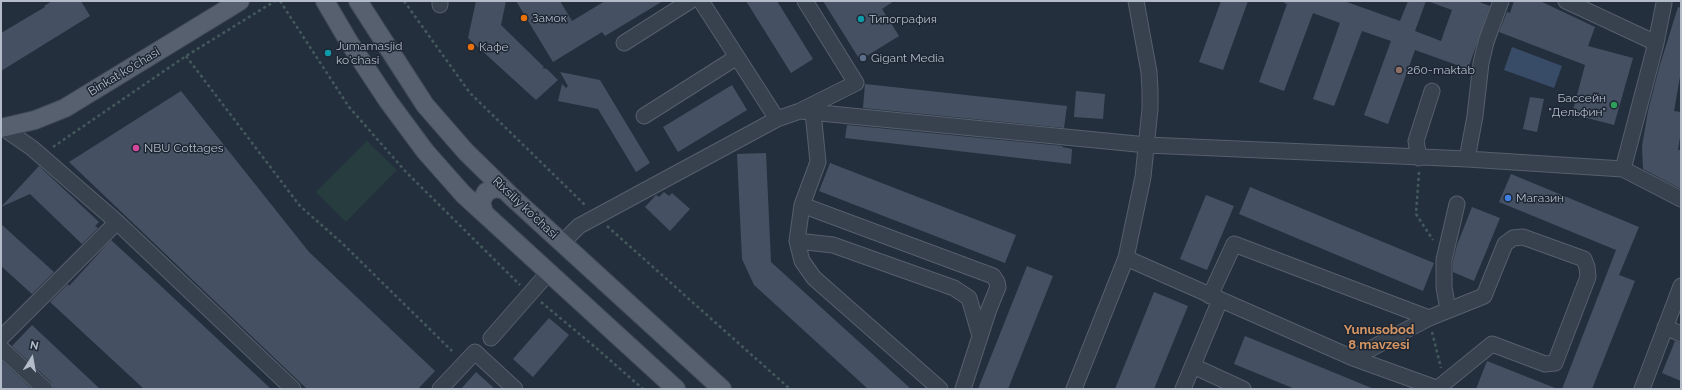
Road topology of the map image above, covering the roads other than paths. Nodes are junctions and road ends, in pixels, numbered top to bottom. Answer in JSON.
{"nodes":[{"id":1,"x":240,"y":1,"type":"edge"},
{"id":2,"x":325,"y":1,"type":"edge"},
{"id":3,"x":358,"y":1,"type":"edge"},
{"id":4,"x":690,"y":1,"type":"edge"},
{"id":5,"x":701,"y":1,"type":"edge"},
{"id":6,"x":805,"y":1,"type":"edge"},
{"id":7,"x":1136,"y":1,"type":"edge"},
{"id":8,"x":1501,"y":1,"type":"edge"},
{"id":9,"x":1566,"y":1,"type":"edge"},
{"id":10,"x":1664,"y":3,"type":"dead end"},
{"id":11,"x":624,"y":43,"type":"dead end"},
{"id":12,"x":1656,"y":43,"type":"junction"},
{"id":13,"x":737,"y":57,"type":"junction"},
{"id":14,"x":1432,"y":91,"type":"dead end"},
{"id":15,"x":806,"y":112,"type":"junction"},
{"id":16,"x":644,"y":116,"type":"dead end"},
{"id":17,"x":777,"y":119,"type":"junction"},
{"id":18,"x":2,"y":128,"type":"edge"},
{"id":19,"x":1147,"y":145,"type":"junction"},
{"id":20,"x":1419,"y":158,"type":"junction"},
{"id":21,"x":1467,"y":159,"type":"junction"},
{"id":22,"x":1623,"y":169,"type":"junction"},
{"id":23,"x":505,"y":190,"type":"junction"},
{"id":24,"x":1681,"y":199,"type":"edge"},
{"id":25,"x":1457,"y":204,"type":"dead end"},
{"id":26,"x":802,"y":205,"type":"junction"},
{"id":27,"x":484,"y":213,"type":"junction"},
{"id":28,"x":117,"y":222,"type":"junction"},
{"id":29,"x":798,"y":241,"type":"junction"},
{"id":30,"x":562,"y":243,"type":"junction"},
{"id":31,"x":1126,"y":258,"type":"junction"},
{"id":32,"x":549,"y":272,"type":"junction"},
{"id":33,"x":1681,"y":286,"type":"edge"},
{"id":34,"x":1215,"y":298,"type":"junction"},
{"id":35,"x":1448,"y":310,"type":"junction"},
{"id":36,"x":1429,"y":318,"type":"junction"},
{"id":37,"x":1665,"y":327,"type":"junction"},
{"id":38,"x":1681,"y":334,"type":"edge"},
{"id":39,"x":980,"y":336,"type":"junction"},
{"id":40,"x":1,"y":338,"type":"edge"},
{"id":41,"x":491,"y":338,"type":"dead end"},
{"id":42,"x":1,"y":348,"type":"edge"},
{"id":43,"x":1353,"y":358,"type":"junction"},
{"id":44,"x":1193,"y":366,"type":"junction"},
{"id":45,"x":1236,"y":387,"type":"edge"},
{"id":46,"x":1438,"y":388,"type":"edge"},
{"id":47,"x":45,"y":389,"type":"edge"},
{"id":48,"x":293,"y":389,"type":"edge"},
{"id":49,"x":440,"y":389,"type":"edge"},
{"id":50,"x":515,"y":389,"type":"edge"},
{"id":51,"x":676,"y":389,"type":"edge"},
{"id":52,"x":722,"y":389,"type":"edge"},
{"id":53,"x":940,"y":389,"type":"edge"},
{"id":54,"x":963,"y":389,"type":"edge"},
{"id":55,"x":1074,"y":389,"type":"edge"},
{"id":56,"x":1183,"y":389,"type":"edge"},
{"id":57,"x":1642,"y":389,"type":"edge"}],
"edges":[{"from":1,"to":18,"type":"main road","name":"Binkat ko'chasi"},
{"from":2,"to":27,"type":"main road"},
{"from":3,"to":23,"type":"main road","name":"Rixsiliy ko'chasi"},
{"from":4,"to":11,"type":"street"},
{"from":5,"to":13,"type":"street"},
{"from":6,"to":15,"type":"street"},
{"from":7,"to":19,"type":"street"},
{"from":8,"to":21,"type":"street"},
{"from":9,"to":12,"type":"street"},
{"from":10,"to":12,"type":"street"},
{"from":12,"to":22,"type":"street"},
{"from":13,"to":16,"type":"street"},
{"from":13,"to":17,"type":"street"},
{"from":14,"to":20,"type":"street"},
{"from":15,"to":17,"type":"street"},
{"from":15,"to":19,"type":"street"},
{"from":15,"to":26,"type":"street"},
{"from":17,"to":30,"type":"street"},
{"from":18,"to":28,"type":"street"},
{"from":19,"to":20,"type":"street"},
{"from":19,"to":31,"type":"street"},
{"from":20,"to":21,"type":"street"},
{"from":21,"to":22,"type":"street"},
{"from":22,"to":24,"type":"street"},
{"from":23,"to":27,"type":"main road"},
{"from":23,"to":30,"type":"main road","name":"Rixsiliy ko'chasi"},
{"from":25,"to":35,"type":"street"},
{"from":26,"to":29,"type":"street"},
{"from":26,"to":39,"type":"street"},
{"from":27,"to":32,"type":"main road"},
{"from":28,"to":40,"type":"street"},
{"from":28,"to":48,"type":"street"},
{"from":29,"to":39,"type":"street"},
{"from":29,"to":53,"type":"street"},
{"from":30,"to":52,"type":"main road","name":"Rixsiliy ko'chasi"},
{"from":31,"to":34,"type":"street"},
{"from":31,"to":55,"type":"street"},
{"from":32,"to":41,"type":"street"},
{"from":32,"to":51,"type":"main road"},
{"from":33,"to":37,"type":"street"},
{"from":34,"to":36,"type":"street"},
{"from":34,"to":43,"type":"street"},
{"from":34,"to":44,"type":"street"},
{"from":35,"to":36,"type":"street"},
{"from":35,"to":46,"type":"street"},
{"from":36,"to":43,"type":"street"},
{"from":37,"to":38,"type":"street"},
{"from":37,"to":57,"type":"street"},
{"from":39,"to":54,"type":"street"},
{"from":42,"to":47,"type":"street"},
{"from":43,"to":46,"type":"street"},
{"from":44,"to":45,"type":"street"},
{"from":44,"to":56,"type":"street"},
{"from":49,"to":50,"type":"street"}]}
